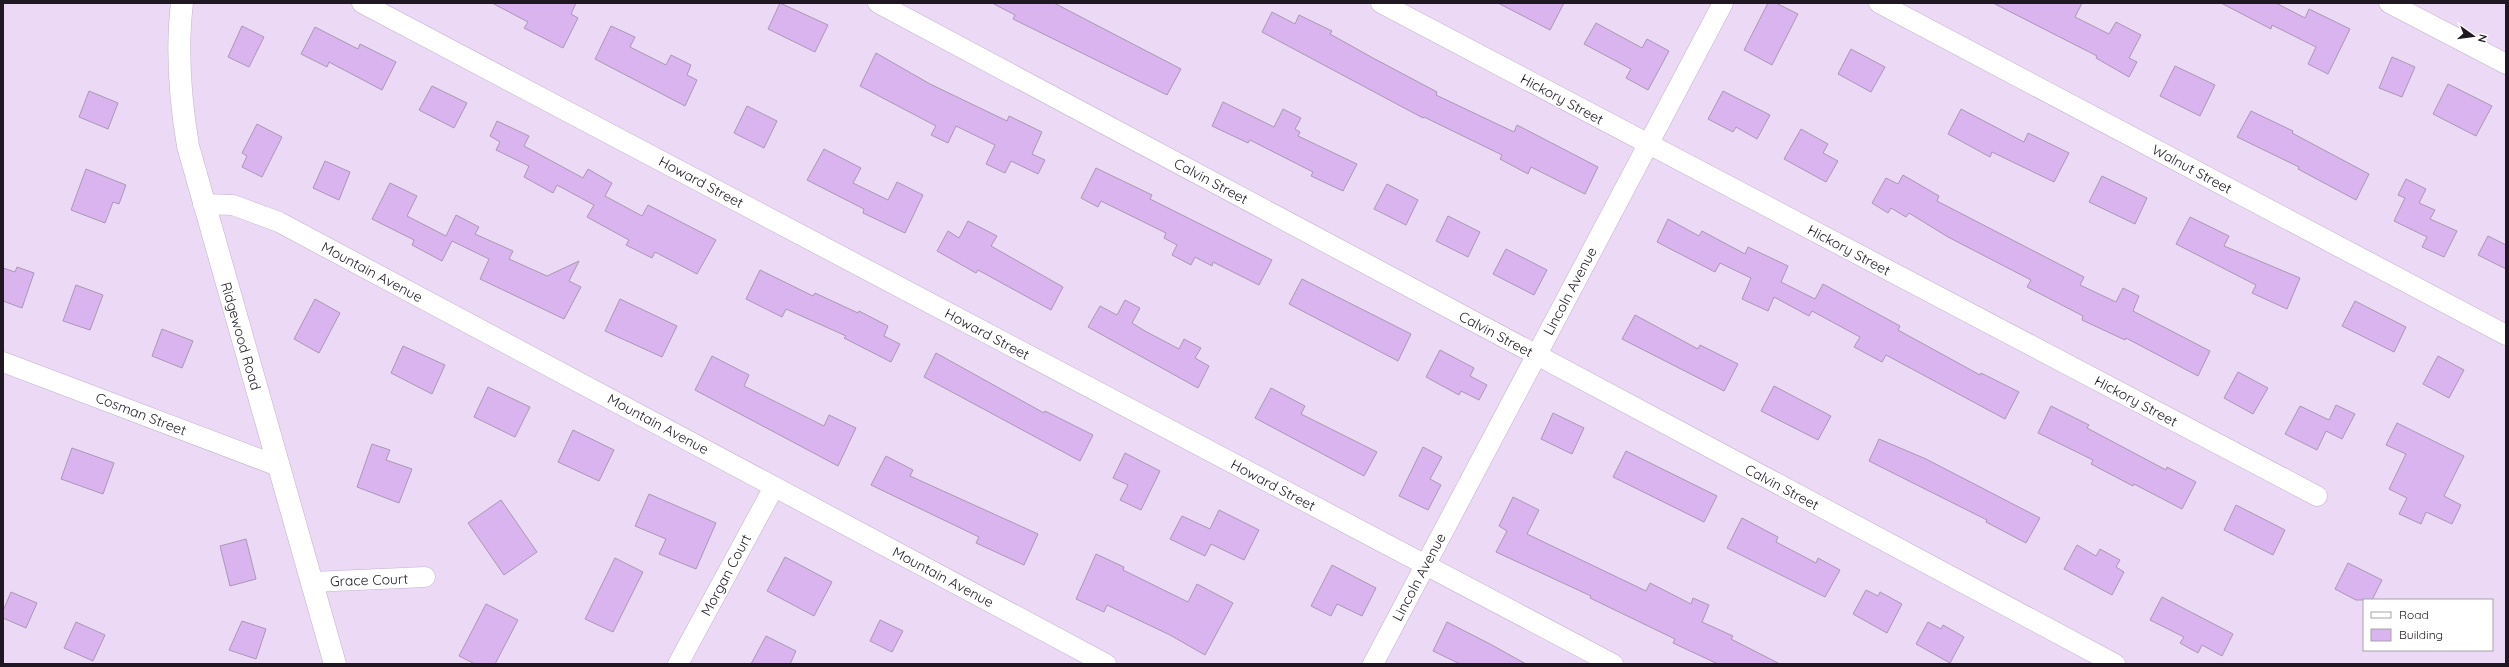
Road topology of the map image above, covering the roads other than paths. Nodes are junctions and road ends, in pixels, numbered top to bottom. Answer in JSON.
{"nodes":[{"id":1,"x":182,"y":3,"type":"edge"},
{"id":2,"x":362,"y":3,"type":"edge"},
{"id":3,"x":878,"y":3,"type":"edge"},
{"id":4,"x":1381,"y":3,"type":"edge"},
{"id":5,"x":1723,"y":3,"type":"edge"},
{"id":6,"x":1879,"y":3,"type":"edge"},
{"id":7,"x":2389,"y":3,"type":"edge"},
{"id":8,"x":2506,"y":64,"type":"edge"},
{"id":9,"x":1648,"y":145,"type":"junction"},
{"id":10,"x":203,"y":204,"type":"junction"},
{"id":11,"x":2506,"y":335,"type":"edge"},
{"id":12,"x":1536,"y":356,"type":"junction"},
{"id":13,"x":3,"y":362,"type":"edge"},
{"id":14,"x":278,"y":466,"type":"junction"},
{"id":15,"x":774,"y":487,"type":"junction"},
{"id":16,"x":2317,"y":496,"type":"dead end"},
{"id":17,"x":1425,"y":566,"type":"junction"},
{"id":18,"x":425,"y":577,"type":"dead end"},
{"id":19,"x":312,"y":582,"type":"junction"},
{"id":20,"x":328,"y":641,"type":"junction"},
{"id":21,"x":329,"y":664,"type":"edge"},
{"id":22,"x":335,"y":664,"type":"edge"},
{"id":23,"x":678,"y":664,"type":"edge"},
{"id":24,"x":1106,"y":664,"type":"edge"},
{"id":25,"x":1373,"y":664,"type":"edge"},
{"id":26,"x":1613,"y":664,"type":"edge"},
{"id":27,"x":2115,"y":664,"type":"edge"}],
"edges":[{"from":1,"to":10,"type":"main road","name":"Ridgewood Road"},
{"from":2,"to":17,"type":"street","name":"Howard Street"},
{"from":3,"to":12,"type":"street","name":"Calvin Street"},
{"from":4,"to":9,"type":"street","name":"Hickory Street"},
{"from":5,"to":9,"type":"street","name":"Lincoln Avenue"},
{"from":6,"to":11,"type":"street","name":"Walnut Street"},
{"from":7,"to":8,"type":"street"},
{"from":9,"to":12,"type":"street","name":"Lincoln Avenue"},
{"from":9,"to":16,"type":"street","name":"Hickory Street"},
{"from":10,"to":14,"type":"main road","name":"Ridgewood Road"},
{"from":10,"to":15,"type":"street","name":"Mountain Avenue"},
{"from":12,"to":17,"type":"street","name":"Lincoln Avenue"},
{"from":12,"to":27,"type":"street","name":"Calvin Street"},
{"from":13,"to":14,"type":"street","name":"Cosman Street"},
{"from":14,"to":19,"type":"main road","name":"Ridgewood Road"},
{"from":15,"to":23,"type":"street","name":"Morgan Court"},
{"from":15,"to":24,"type":"street","name":"Mountain Avenue"},
{"from":17,"to":25,"type":"street","name":"Lincoln Avenue"},
{"from":17,"to":26,"type":"street","name":"Howard Street"},
{"from":18,"to":19,"type":"street","name":"Grace Court"},
{"from":19,"to":20,"type":"main road","name":"Ridgewood Road"},
{"from":20,"to":21,"type":"main road"},
{"from":20,"to":22,"type":"main road","name":"Ridgewood Road"}]}
